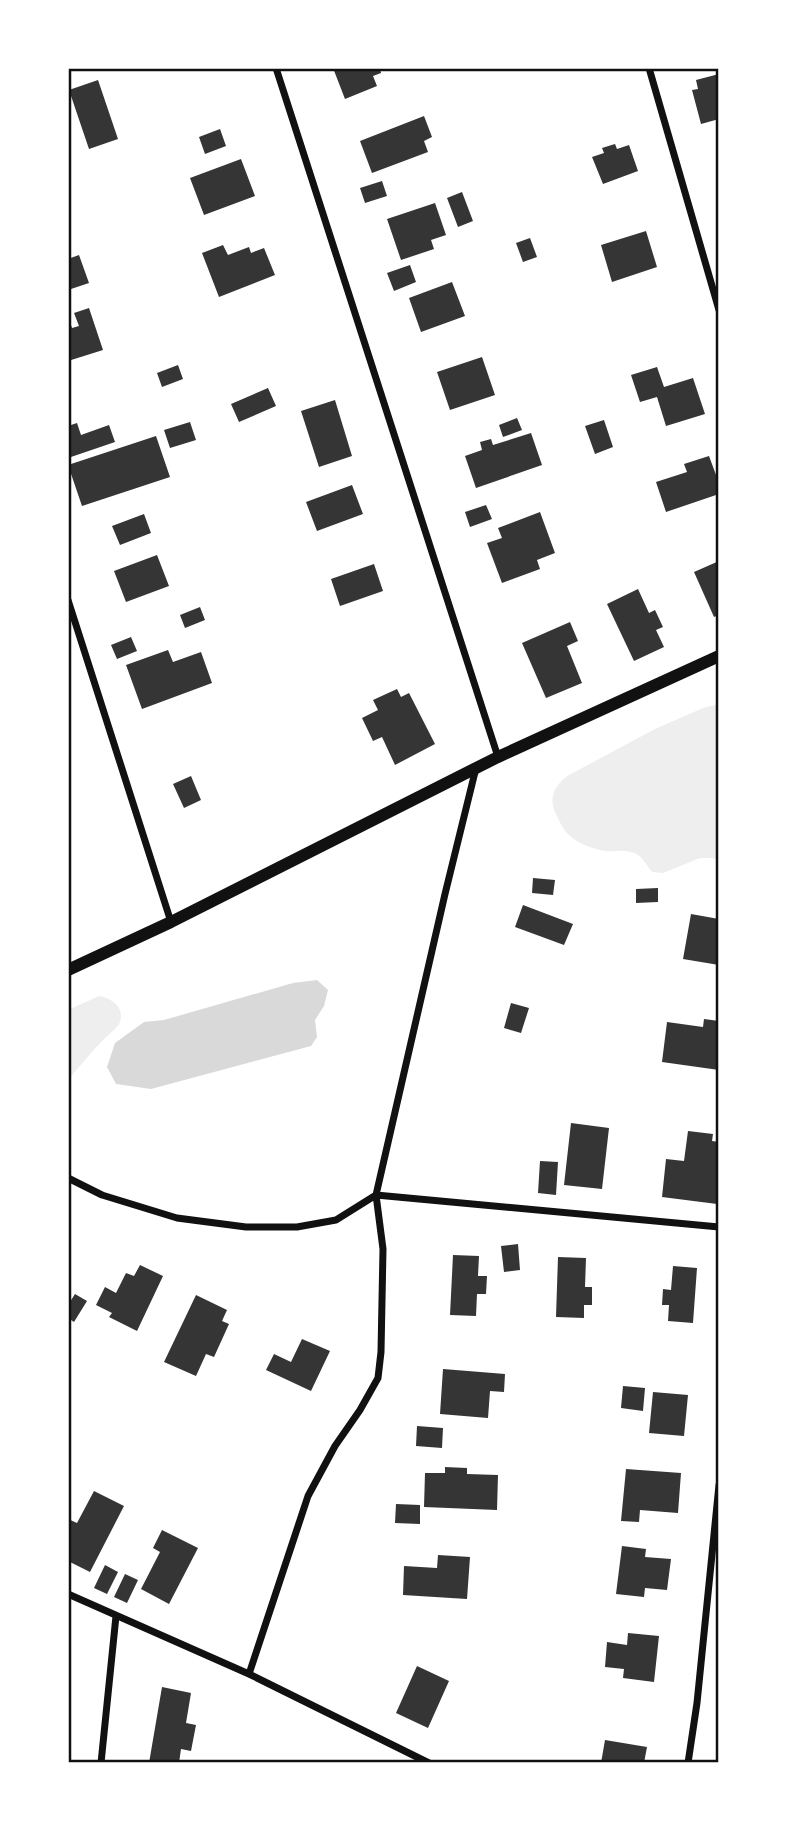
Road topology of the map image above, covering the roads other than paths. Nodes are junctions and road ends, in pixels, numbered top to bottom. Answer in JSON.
{"nodes":[{"id":1,"x":276,"y":68,"type":"edge"},
{"id":2,"x":649,"y":68,"type":"edge"},
{"id":3,"x":719,"y":310,"type":"edge"},
{"id":4,"x":68,"y":600,"type":"edge"},
{"id":5,"x":719,"y":656,"type":"edge"},
{"id":6,"x":498,"y":757,"type":"junction"},
{"id":7,"x":476,"y":768,"type":"junction"},
{"id":8,"x":171,"y":922,"type":"junction"},
{"id":9,"x":68,"y":970,"type":"edge"},
{"id":10,"x":68,"y":1178,"type":"edge"},
{"id":11,"x":376,"y":1195,"type":"junction"},
{"id":12,"x":719,"y":1227,"type":"edge"},
{"id":13,"x":719,"y":1485,"type":"edge"},
{"id":14,"x":68,"y":1594,"type":"edge"},
{"id":15,"x":116,"y":1616,"type":"junction"},
{"id":16,"x":248,"y":1674,"type":"junction"},
{"id":17,"x":101,"y":1763,"type":"edge"},
{"id":18,"x":428,"y":1763,"type":"edge"},
{"id":19,"x":688,"y":1763,"type":"edge"}],
"edges":[{"from":1,"to":6,"type":"street"},
{"from":2,"to":3,"type":"street"},
{"from":4,"to":8,"type":"street"},
{"from":5,"to":6,"type":"street"},
{"from":6,"to":7,"type":"street"},
{"from":7,"to":8,"type":"street"},
{"from":7,"to":11,"type":"street"},
{"from":8,"to":9,"type":"street"},
{"from":10,"to":11,"type":"street"},
{"from":11,"to":12,"type":"street"},
{"from":11,"to":16,"type":"street"},
{"from":13,"to":19,"type":"street"},
{"from":14,"to":15,"type":"street"},
{"from":15,"to":16,"type":"street"},
{"from":15,"to":17,"type":"street"},
{"from":16,"to":18,"type":"street"}]}
